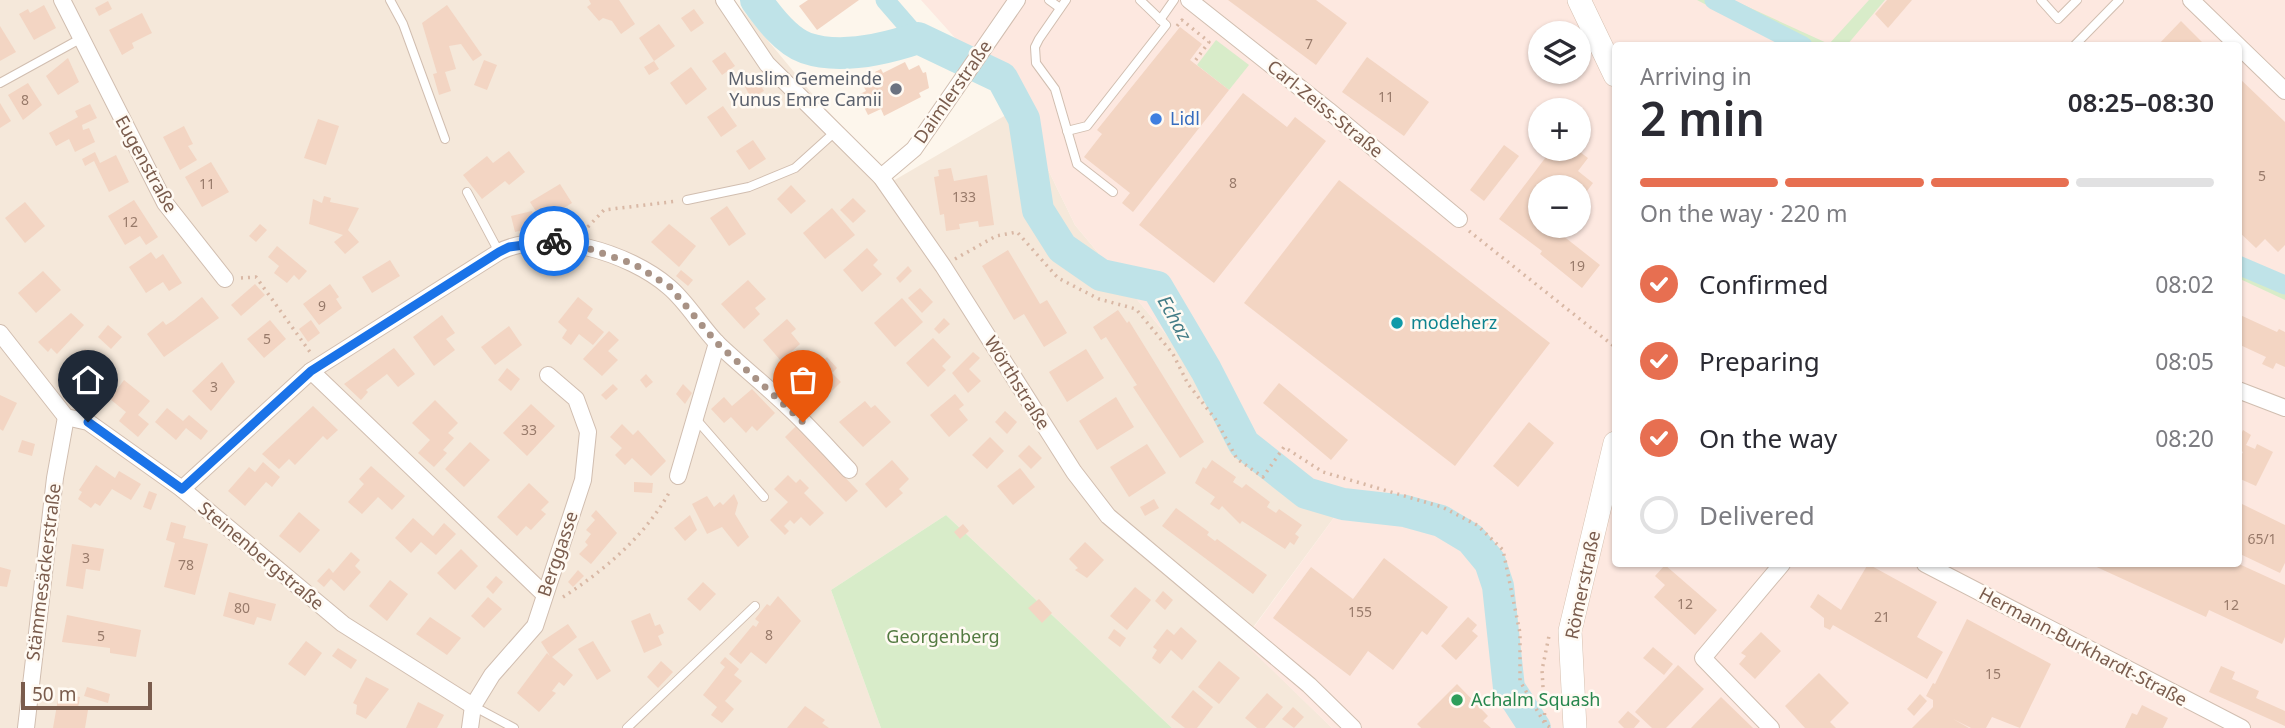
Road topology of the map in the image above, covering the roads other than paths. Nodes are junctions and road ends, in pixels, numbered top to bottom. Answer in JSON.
{"nodes":[{"id":1,"x":62,"y":0,"type":"edge"},
{"id":2,"x":390,"y":0,"type":"edge"},
{"id":3,"x":724,"y":0,"type":"edge"},
{"id":4,"x":1017,"y":0,"type":"edge"},
{"id":5,"x":1049,"y":0,"type":"edge"},
{"id":6,"x":1140,"y":0,"type":"edge"},
{"id":7,"x":1174,"y":0,"type":"edge"},
{"id":8,"x":1189,"y":0,"type":"edge"},
{"id":9,"x":1579,"y":0,"type":"edge"},
{"id":10,"x":2041,"y":0,"type":"edge"},
{"id":11,"x":2077,"y":0,"type":"edge"},
{"id":12,"x":2119,"y":0,"type":"edge"},
{"id":13,"x":2191,"y":0,"type":"edge"},
{"id":14,"x":1063,"y":4,"type":"edge"},
{"id":15,"x":1163,"y":22,"type":"junction"},
{"id":16,"x":80,"y":38,"type":"junction"},
{"id":17,"x":2078,"y":42,"type":"edge"},
{"id":18,"x":2234,"y":42,"type":"edge"},
{"id":19,"x":2242,"y":49,"type":"edge"},
{"id":20,"x":1612,"y":69,"type":"edge"},
{"id":21,"x":0,"y":83,"type":"edge"},
{"id":22,"x":2285,"y":91,"type":"edge"},
{"id":23,"x":836,"y":131,"type":"junction"},
{"id":24,"x":1067,"y":131,"type":"junction"},
{"id":25,"x":445,"y":139,"type":"dead end"},
{"id":26,"x":881,"y":177,"type":"junction"},
{"id":27,"x":467,"y":192,"type":"dead end"},
{"id":28,"x":1112,"y":192,"type":"dead end"},
{"id":29,"x":687,"y":200,"type":"road end"},
{"id":30,"x":1459,"y":219,"type":"road end"},
{"id":31,"x":499,"y":252,"type":"junction"},
{"id":32,"x":225,"y":279,"type":"road end"},
{"id":33,"x":0,"y":333,"type":"edge"},
{"id":34,"x":717,"y":343,"type":"junction"},
{"id":35,"x":312,"y":363,"type":"junction"},
{"id":36,"x":548,"y":375,"type":"dead end"},
{"id":37,"x":2242,"y":392,"type":"edge"},
{"id":38,"x":2285,"y":408,"type":"edge"},
{"id":39,"x":66,"y":418,"type":"junction"},
{"id":40,"x":695,"y":418,"type":"junction"},
{"id":41,"x":1612,"y":456,"type":"edge"},
{"id":42,"x":849,"y":470,"type":"dead end"},
{"id":43,"x":678,"y":477,"type":"road end"},
{"id":44,"x":182,"y":489,"type":"junction"},
{"id":45,"x":764,"y":497,"type":"dead end"},
{"id":46,"x":1779,"y":567,"type":"edge"},
{"id":47,"x":1931,"y":567,"type":"edge"},
{"id":48,"x":544,"y":594,"type":"junction"},
{"id":49,"x":755,"y":606,"type":"dead end"},
{"id":50,"x":473,"y":706,"type":"junction"},
{"id":51,"x":1573,"y":721,"type":"edge"},
{"id":52,"x":26,"y":728,"type":"edge"},
{"id":53,"x":470,"y":728,"type":"edge"},
{"id":54,"x":514,"y":728,"type":"edge"},
{"id":55,"x":627,"y":728,"type":"edge"},
{"id":56,"x":1353,"y":728,"type":"edge"},
{"id":57,"x":1771,"y":728,"type":"edge"},
{"id":58,"x":2242,"y":728,"type":"edge"}],
"edges":[{"from":1,"to":16,"type":"street","name":"Eugenstraße"},
{"from":2,"to":25,"type":"lane"},
{"from":3,"to":23,"type":"street","name":"Wörthstraße"},
{"from":4,"to":26,"type":"street","name":"Daimlerstraße"},
{"from":5,"to":14,"type":"lane"},
{"from":6,"to":15,"type":"lane"},
{"from":7,"to":15,"type":"lane"},
{"from":8,"to":30,"type":"street","name":"Carl-Zeiss-Straße"},
{"from":9,"to":20,"type":"main road"},
{"from":10,"to":11,"type":"lane"},
{"from":12,"to":17,"type":"lane"},
{"from":13,"to":18,"type":"street"},
{"from":14,"to":24,"type":"lane"},
{"from":15,"to":24,"type":"lane"},
{"from":16,"to":21,"type":"lane"},
{"from":16,"to":32,"type":"street","name":"Eugenstraße"},
{"from":19,"to":22,"type":"street"},
{"from":23,"to":26,"type":"street","name":"Wörthstraße"},
{"from":23,"to":29,"type":"lane"},
{"from":24,"to":28,"type":"lane"},
{"from":26,"to":56,"type":"street","name":"Wörthstraße"},
{"from":27,"to":31,"type":"lane"},
{"from":31,"to":34,"type":"street"},
{"from":31,"to":35,"type":"street"},
{"from":33,"to":39,"type":"street"},
{"from":34,"to":40,"type":"street"},
{"from":34,"to":42,"type":"street"},
{"from":35,"to":44,"type":"street"},
{"from":35,"to":48,"type":"street"},
{"from":36,"to":48,"type":"street","name":"Berggasse"},
{"from":37,"to":38,"type":"street"},
{"from":39,"to":44,"type":"street","name":"Steinenbergstraße"},
{"from":39,"to":52,"type":"street","name":"Stämmesäckerstraße"},
{"from":40,"to":43,"type":"street"},
{"from":40,"to":45,"type":"lane"},
{"from":41,"to":51,"type":"main road","name":"Römerstraße"},
{"from":44,"to":50,"type":"street","name":"Steinenbergstraße"},
{"from":46,"to":57,"type":"street"},
{"from":47,"to":58,"type":"street","name":"Hermann-Burkhardt-Straße"},
{"from":48,"to":50,"type":"street","name":"Berggasse"},
{"from":49,"to":55,"type":"lane"},
{"from":50,"to":53,"type":"street","name":"Berggasse"},
{"from":50,"to":54,"type":"lane","name":"Steinenbergstraße"}]}
